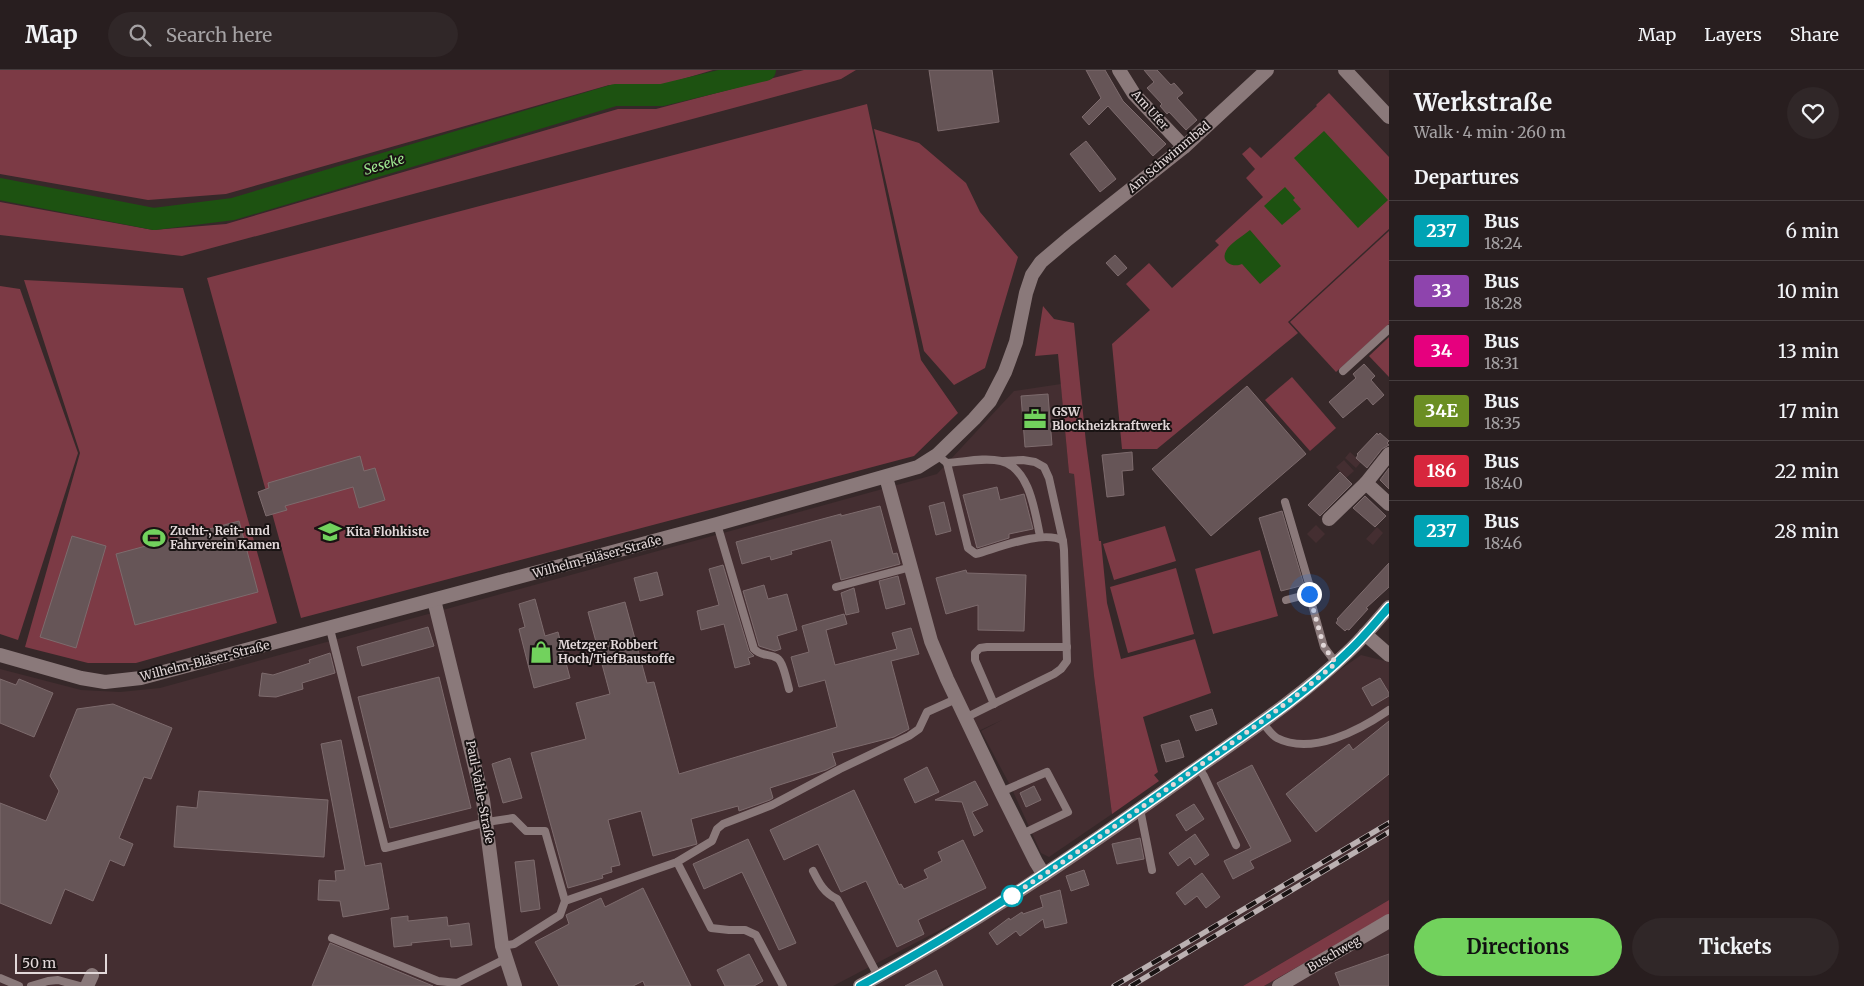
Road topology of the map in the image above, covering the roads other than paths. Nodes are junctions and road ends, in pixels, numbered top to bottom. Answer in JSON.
{"nodes":[{"id":1,"x":1119,"y":70,"type":"edge"},
{"id":2,"x":1267,"y":70,"type":"edge"},
{"id":3,"x":1345,"y":70,"type":"edge"},
{"id":4,"x":1389,"y":117,"type":"edge"},
{"id":5,"x":1184,"y":147,"type":"junction"},
{"id":6,"x":1068,"y":239,"type":"joint"},
{"id":7,"x":1389,"y":329,"type":"edge"},
{"id":8,"x":1343,"y":370,"type":"dead end"},
{"id":9,"x":1389,"y":454,"type":"edge"},
{"id":10,"x":942,"y":459,"type":"junction"},
{"id":11,"x":1002,"y":461,"type":"junction"},
{"id":12,"x":886,"y":477,"type":"junction"},
{"id":13,"x":1366,"y":483,"type":"junction"},
{"id":14,"x":1285,"y":502,"type":"dead end"},
{"id":15,"x":1389,"y":504,"type":"edge"},
{"id":16,"x":1329,"y":519,"type":"dead end"},
{"id":17,"x":717,"y":524,"type":"junction"},
{"id":18,"x":1040,"y":536,"type":"junction"},
{"id":19,"x":1063,"y":541,"type":"junction"},
{"id":20,"x":911,"y":567,"type":"junction"},
{"id":21,"x":836,"y":587,"type":"dead end"},
{"id":22,"x":1309,"y":594,"type":"junction"},
{"id":23,"x":434,"y":600,"type":"junction"},
{"id":24,"x":1286,"y":600,"type":"dead end"},
{"id":25,"x":1389,"y":607,"type":"edge"},
{"id":26,"x":330,"y":629,"type":"junction"},
{"id":27,"x":1365,"y":634,"type":"junction"},
{"id":28,"x":1067,"y":647,"type":"junction"},
{"id":29,"x":0,"y":654,"type":"edge"},
{"id":30,"x":1389,"y":655,"type":"edge"},
{"id":31,"x":1336,"y":663,"type":"junction"},
{"id":32,"x":789,"y":688,"type":"dead end"},
{"id":33,"x":956,"y":699,"type":"junction"},
{"id":34,"x":994,"y":704,"type":"junction"},
{"id":35,"x":1389,"y":710,"type":"edge"},
{"id":36,"x":965,"y":718,"type":"junction"},
{"id":37,"x":1262,"y":721,"type":"junction"},
{"id":38,"x":1198,"y":767,"type":"junction"},
{"id":39,"x":1001,"y":792,"type":"junction"},
{"id":40,"x":1140,"y":809,"type":"junction"},
{"id":41,"x":487,"y":822,"type":"junction"},
{"id":42,"x":1022,"y":834,"type":"junction"},
{"id":43,"x":1236,"y":845,"type":"dead end"},
{"id":44,"x":677,"y":862,"type":"junction"},
{"id":45,"x":813,"y":870,"type":"dead end"},
{"id":46,"x":1152,"y":870,"type":"dead end"},
{"id":47,"x":1044,"y":875,"type":"junction"},
{"id":48,"x":565,"y":901,"type":"junction"},
{"id":49,"x":1389,"y":921,"type":"edge"},
{"id":50,"x":332,"y":938,"type":"dead end"},
{"id":51,"x":504,"y":952,"type":"junction"},
{"id":52,"x":878,"y":976,"type":"junction"},
{"id":53,"x":0,"y":978,"type":"edge"},
{"id":54,"x":19,"y":986,"type":"edge"},
{"id":55,"x":31,"y":986,"type":"edge"},
{"id":56,"x":80,"y":986,"type":"edge"},
{"id":57,"x":515,"y":986,"type":"edge"},
{"id":58,"x":783,"y":986,"type":"edge"},
{"id":59,"x":860,"y":986,"type":"edge"},
{"id":60,"x":1279,"y":986,"type":"edge"}],
"edges":[{"from":1,"to":5,"type":"street","name":"Am Ufer"},
{"from":2,"to":5,"type":"street","name":"Am Schwimmbad"},
{"from":3,"to":4,"type":"street"},
{"from":5,"to":6,"type":"street","name":"Am Schwimmbad"},
{"from":6,"to":10,"type":"street","name":"Wilhelm-Bläser-Straße"},
{"from":7,"to":8,"type":"lane"},
{"from":9,"to":13,"type":"street"},
{"from":10,"to":11,"type":"lane"},
{"from":10,"to":12,"type":"street","name":"Wilhelm-Bläser-Straße"},
{"from":10,"to":18,"type":"lane"},
{"from":11,"to":18,"type":"lane"},
{"from":11,"to":19,"type":"lane"},
{"from":12,"to":17,"type":"street","name":"Wilhelm-Bläser-Straße"},
{"from":12,"to":20,"type":"street"},
{"from":13,"to":15,"type":"street"},
{"from":13,"to":16,"type":"street"},
{"from":14,"to":22,"type":"lane"},
{"from":17,"to":23,"type":"street","name":"Wilhelm-Bläser-Straße"},
{"from":17,"to":32,"type":"lane"},
{"from":18,"to":19,"type":"lane"},
{"from":19,"to":28,"type":"lane"},
{"from":20,"to":21,"type":"lane"},
{"from":20,"to":33,"type":"street"},
{"from":22,"to":24,"type":"lane"},
{"from":22,"to":31,"type":"lane"},
{"from":23,"to":26,"type":"street","name":"Wilhelm-Bläser-Straße"},
{"from":23,"to":41,"type":"street","name":"Paul-Vahle-Straße"},
{"from":25,"to":27,"type":"street"},
{"from":26,"to":29,"type":"street","name":"Wilhelm-Bläser-Straße"},
{"from":26,"to":41,"type":"lane"},
{"from":27,"to":30,"type":"street"},
{"from":27,"to":31,"type":"street"},
{"from":28,"to":34,"type":"lane"},
{"from":28,"to":34,"type":"lane"},
{"from":31,"to":37,"type":"street"},
{"from":33,"to":36,"type":"street"},
{"from":33,"to":44,"type":"lane"},
{"from":34,"to":36,"type":"lane"},
{"from":35,"to":37,"type":"lane"},
{"from":36,"to":39,"type":"street"},
{"from":37,"to":38,"type":"street"},
{"from":38,"to":40,"type":"street"},
{"from":38,"to":43,"type":"lane"},
{"from":39,"to":42,"type":"street"},
{"from":39,"to":42,"type":"lane"},
{"from":40,"to":46,"type":"lane"},
{"from":40,"to":47,"type":"street"},
{"from":41,"to":48,"type":"lane"},
{"from":41,"to":51,"type":"street","name":"Paul-Vahle-Straße"},
{"from":42,"to":47,"type":"street"},
{"from":44,"to":48,"type":"lane"},
{"from":44,"to":58,"type":"lane"},
{"from":45,"to":52,"type":"lane"},
{"from":47,"to":52,"type":"street"},
{"from":48,"to":51,"type":"lane"},
{"from":49,"to":60,"type":"street","name":"Buschweg"},
{"from":50,"to":51,"type":"lane"},
{"from":51,"to":57,"type":"street","name":"Paul-Vahle-Straße"},
{"from":52,"to":59,"type":"street"},
{"from":53,"to":54,"type":"lane"},
{"from":55,"to":56,"type":"lane"}]}
